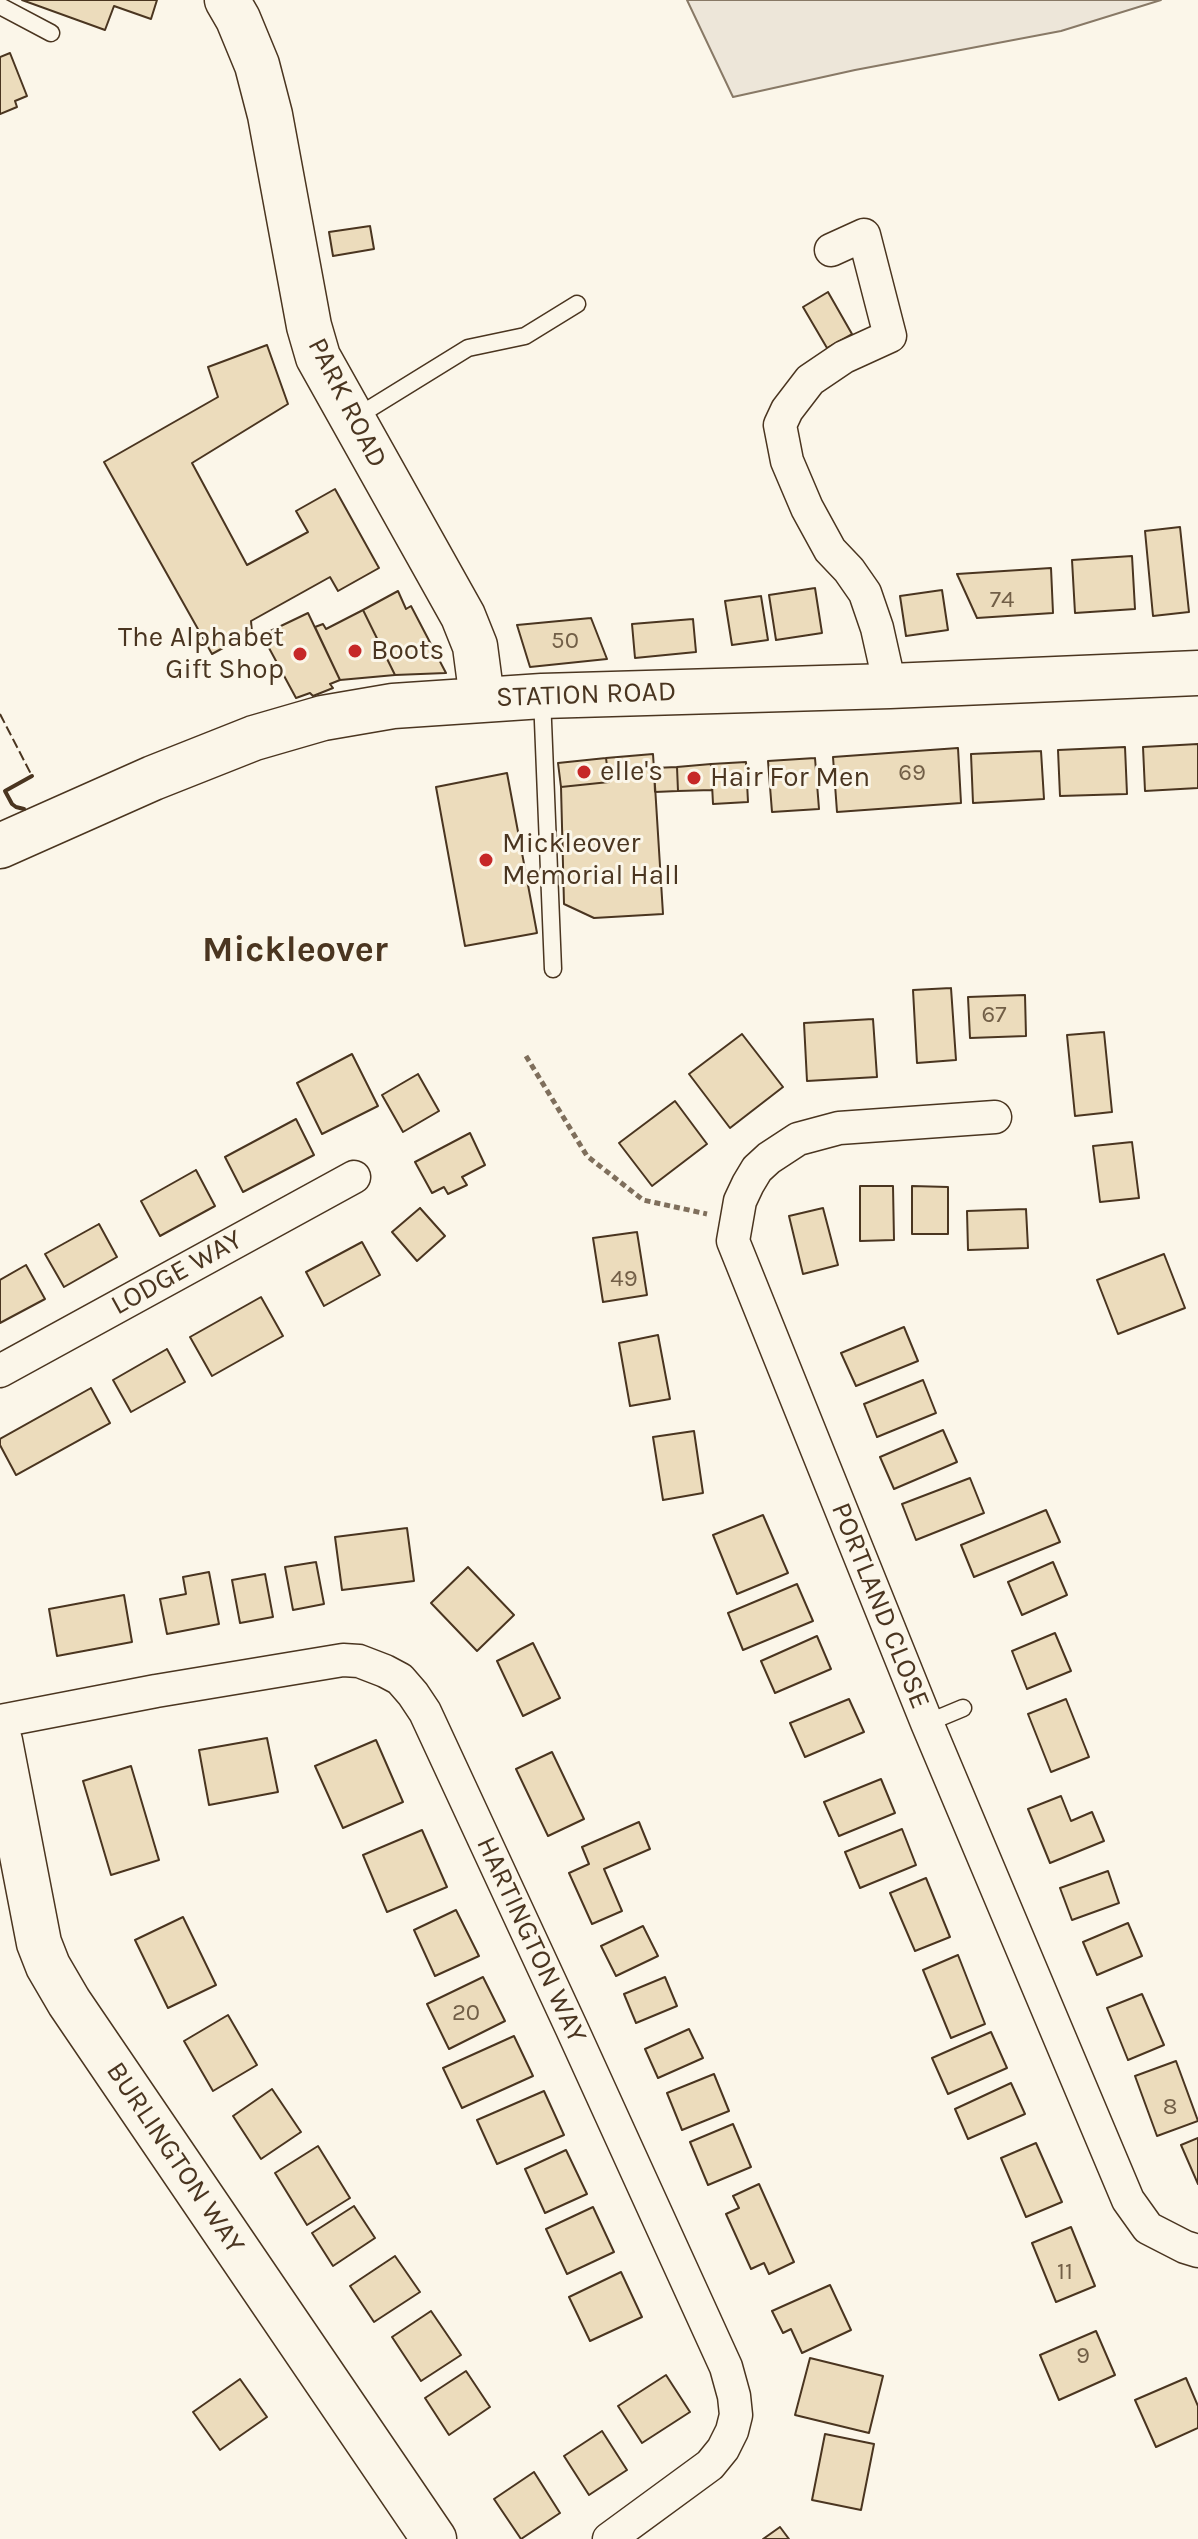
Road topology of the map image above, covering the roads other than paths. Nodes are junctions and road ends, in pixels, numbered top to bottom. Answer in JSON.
{"nodes":[{"id":1,"x":227,"y":0,"type":"edge"},
{"id":2,"x":0,"y":6,"type":"edge"},
{"id":3,"x":51,"y":33,"type":"dead end"},
{"id":4,"x":831,"y":250,"type":"dead end"},
{"id":5,"x":577,"y":304,"type":"dead end"},
{"id":6,"x":351,"y":420,"type":"junction"},
{"id":7,"x":1198,"y":673,"type":"edge"},
{"id":8,"x":890,"y":686,"type":"junction"},
{"id":9,"x":542,"y":696,"type":"junction"},
{"id":10,"x":482,"y":699,"type":"junction"},
{"id":11,"x":8,"y":839,"type":"edge"},
{"id":12,"x":553,"y":969,"type":"dead end"},
{"id":13,"x":995,"y":1117,"type":"dead end"},
{"id":14,"x":354,"y":1177,"type":"dead end"},
{"id":15,"x":0,"y":1371,"type":"edge"},
{"id":16,"x":963,"y":1708,"type":"dead end"},
{"id":17,"x":0,"y":1721,"type":"edge"},
{"id":18,"x":927,"y":1723,"type":"junction"},
{"id":19,"x":0,"y":1741,"type":"edge"},
{"id":20,"x":1192,"y":2249,"type":"edge"},
{"id":21,"x":434,"y":2539,"type":"edge"},
{"id":22,"x":609,"y":2539,"type":"edge"}],
"edges":[{"from":1,"to":6,"type":"street","name":"PARK ROAD"},
{"from":2,"to":3,"type":"lane"},
{"from":4,"to":8,"type":"street"},
{"from":5,"to":6,"type":"lane"},
{"from":6,"to":10,"type":"street","name":"PARK ROAD"},
{"from":7,"to":8,"type":"street","name":"STATION ROAD"},
{"from":8,"to":9,"type":"street","name":"STATION ROAD"},
{"from":9,"to":10,"type":"street","name":"STATION ROAD"},
{"from":9,"to":12,"type":"lane"},
{"from":10,"to":11,"type":"street","name":"STATION ROAD"},
{"from":13,"to":18,"type":"street","name":"PORTLAND CLOSE"},
{"from":14,"to":15,"type":"street","name":"LODGE WAY"},
{"from":16,"to":18,"type":"lane"},
{"from":17,"to":22,"type":"street","name":"HARTINGTON WAY"},
{"from":18,"to":20,"type":"street","name":"PORTLAND CLOSE"},
{"from":19,"to":21,"type":"street","name":"BURLINGTON WAY"}]}
